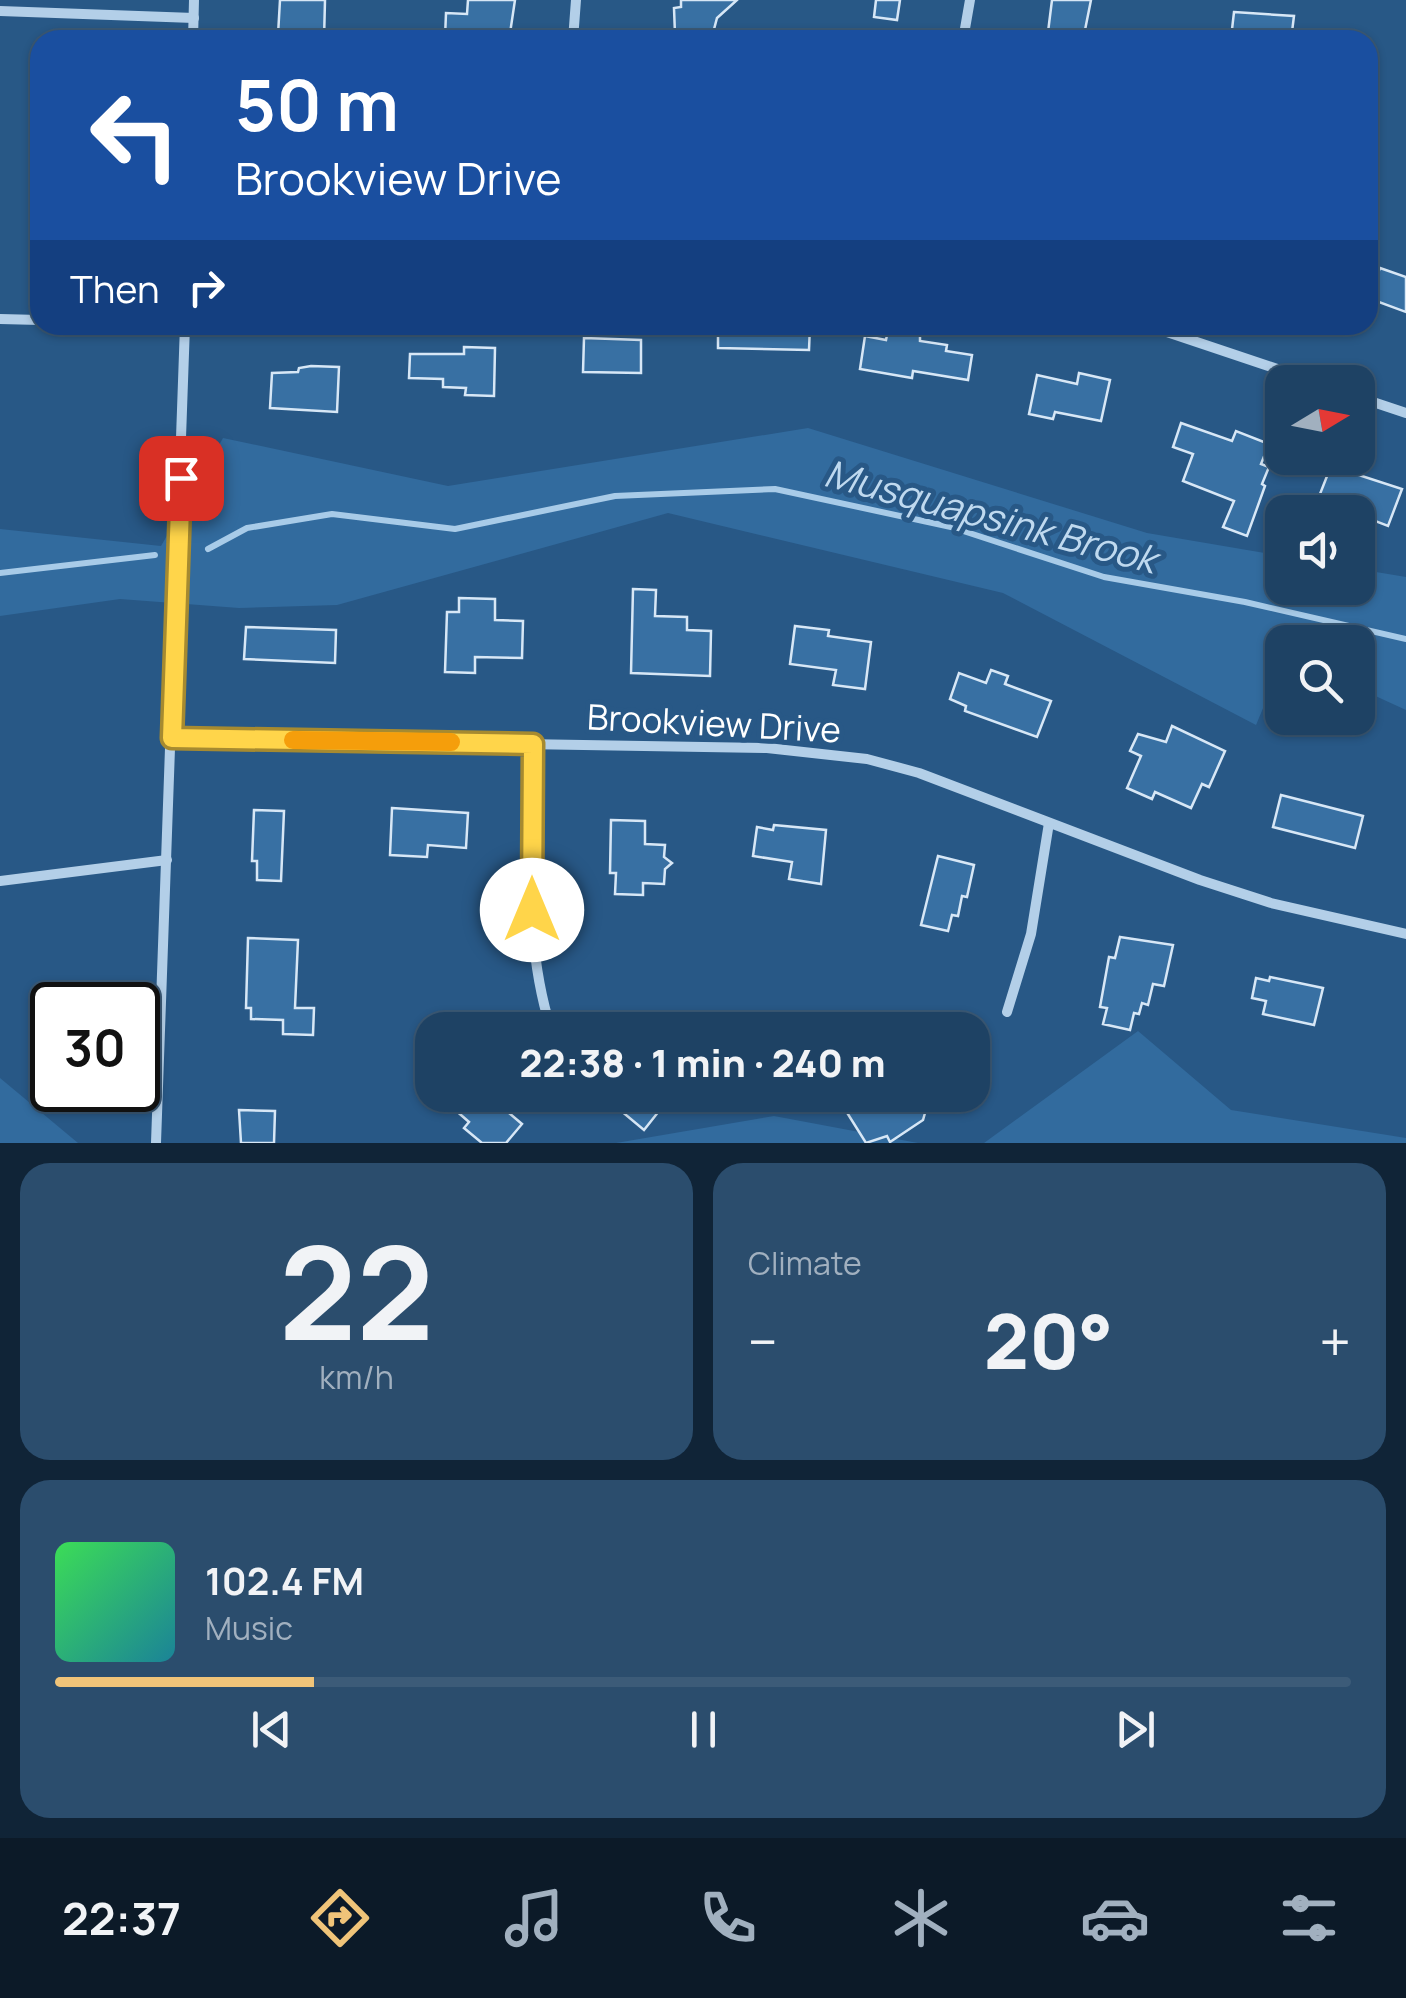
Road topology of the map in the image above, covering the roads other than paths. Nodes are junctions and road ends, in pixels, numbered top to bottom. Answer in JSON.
{"nodes":[{"id":1,"x":194,"y":0,"type":"edge"},
{"id":2,"x":576,"y":0,"type":"edge"},
{"id":3,"x":970,"y":0,"type":"edge"},
{"id":4,"x":0,"y":11,"type":"edge"},
{"id":5,"x":194,"y":18,"type":"junction"},
{"id":6,"x":193,"y":30,"type":"edge"},
{"id":7,"x":574,"y":30,"type":"edge"},
{"id":8,"x":966,"y":30,"type":"edge"},
{"id":9,"x":0,"y":319,"type":"edge"},
{"id":10,"x":30,"y":320,"type":"edge"},
{"id":11,"x":183,"y":335,"type":"edge"},
{"id":12,"x":1176,"y":335,"type":"edge"},
{"id":13,"x":1265,"y":365,"type":"edge"},
{"id":14,"x":1375,"y":403,"type":"edge"},
{"id":15,"x":1406,"y":413,"type":"edge"},
{"id":16,"x":172,"y":738,"type":"junction"},
{"id":17,"x":533,"y":744,"type":"junction"},
{"id":18,"x":1049,"y":824,"type":"junction"},
{"id":19,"x":167,"y":860,"type":"junction"},
{"id":20,"x":0,"y":881,"type":"edge"},
{"id":21,"x":1406,"y":934,"type":"edge"},
{"id":22,"x":546,"y":1012,"type":"edge"},
{"id":23,"x":1008,"y":1012,"type":"dead end"},
{"id":24,"x":156,"y":1143,"type":"edge"}],
"edges":[{"from":1,"to":5,"type":"street"},
{"from":2,"to":7,"type":"street"},
{"from":3,"to":8,"type":"street"},
{"from":4,"to":5,"type":"street"},
{"from":5,"to":6,"type":"street"},
{"from":9,"to":10,"type":"street"},
{"from":11,"to":16,"type":"street"},
{"from":12,"to":13,"type":"street"},
{"from":14,"to":15,"type":"street"},
{"from":16,"to":17,"type":"street","name":"Brookview Drive"},
{"from":16,"to":19,"type":"street"},
{"from":17,"to":18,"type":"street","name":"Brookview Drive"},
{"from":17,"to":22,"type":"street"},
{"from":18,"to":21,"type":"street","name":"Brookview Drive"},
{"from":18,"to":23,"type":"street"},
{"from":19,"to":20,"type":"street"},
{"from":19,"to":24,"type":"street"}]}
